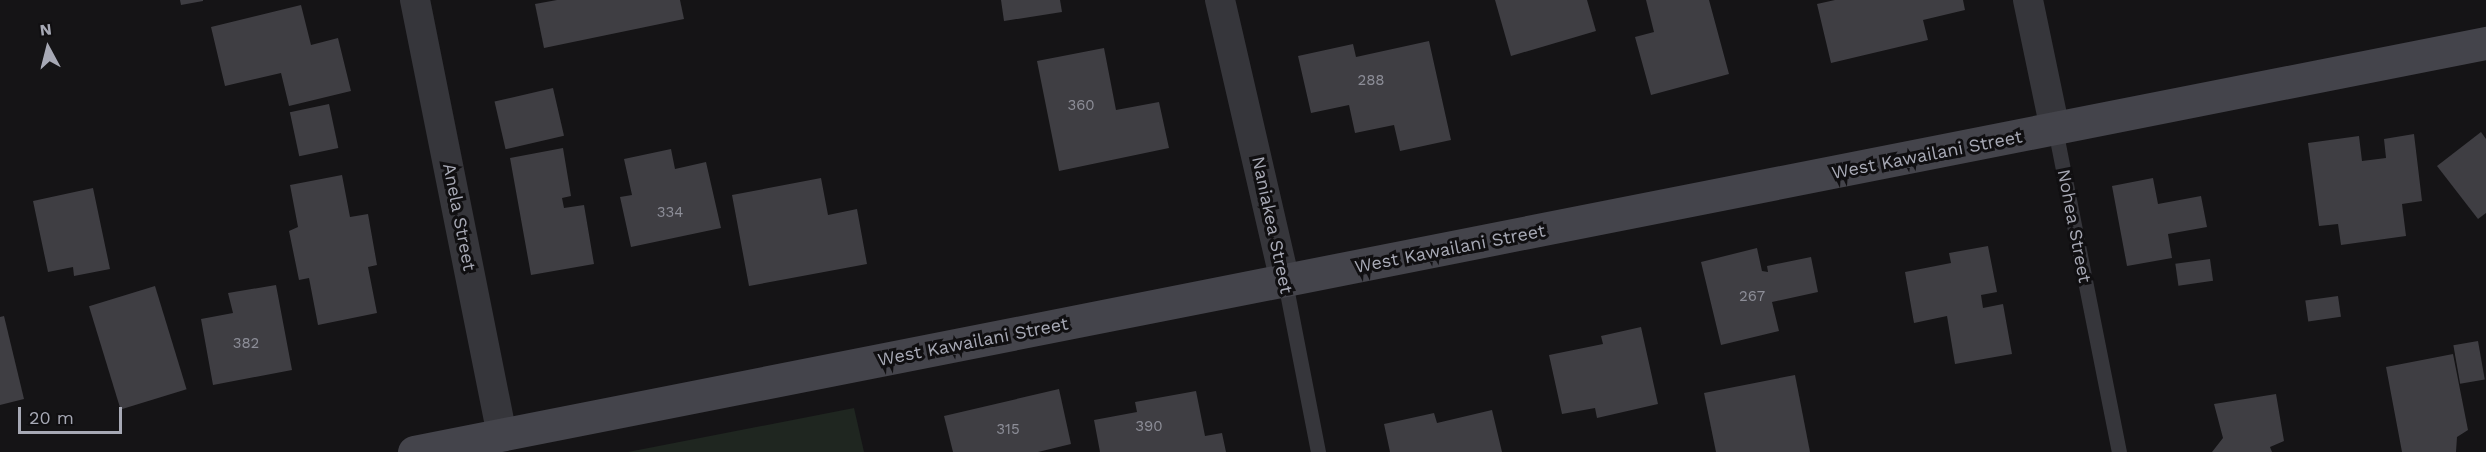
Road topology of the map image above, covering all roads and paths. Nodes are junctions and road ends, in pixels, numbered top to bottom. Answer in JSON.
{"nodes":[{"id":1,"x":415,"y":0,"type":"edge"},
{"id":2,"x":1220,"y":0,"type":"edge"},
{"id":3,"x":2028,"y":0,"type":"edge"},
{"id":4,"x":2486,"y":44,"type":"edge"},
{"id":5,"x":2055,"y":129,"type":"junction"},
{"id":6,"x":1284,"y":282,"type":"junction"},
{"id":7,"x":502,"y":434,"type":"junction"},
{"id":8,"x":414,"y":452,"type":"edge"},
{"id":9,"x":1318,"y":452,"type":"edge"},
{"id":10,"x":2119,"y":452,"type":"edge"}],
"edges":[{"from":1,"to":7,"type":"street","name":"Anela Street"},
{"from":2,"to":6,"type":"street","name":"Naniakea Street"},
{"from":3,"to":5,"type":"street","name":"Nohea Street"},
{"from":4,"to":5,"type":"street","name":"West Kawailani Street"},
{"from":5,"to":6,"type":"street","name":"West Kawailani Street"},
{"from":5,"to":10,"type":"lane","name":"Nohea Street"},
{"from":6,"to":7,"type":"street","name":"West Kawailani Street"},
{"from":6,"to":9,"type":"lane","name":"Naniakea Street"},
{"from":7,"to":8,"type":"street","name":"West Kawailani Street"}]}
